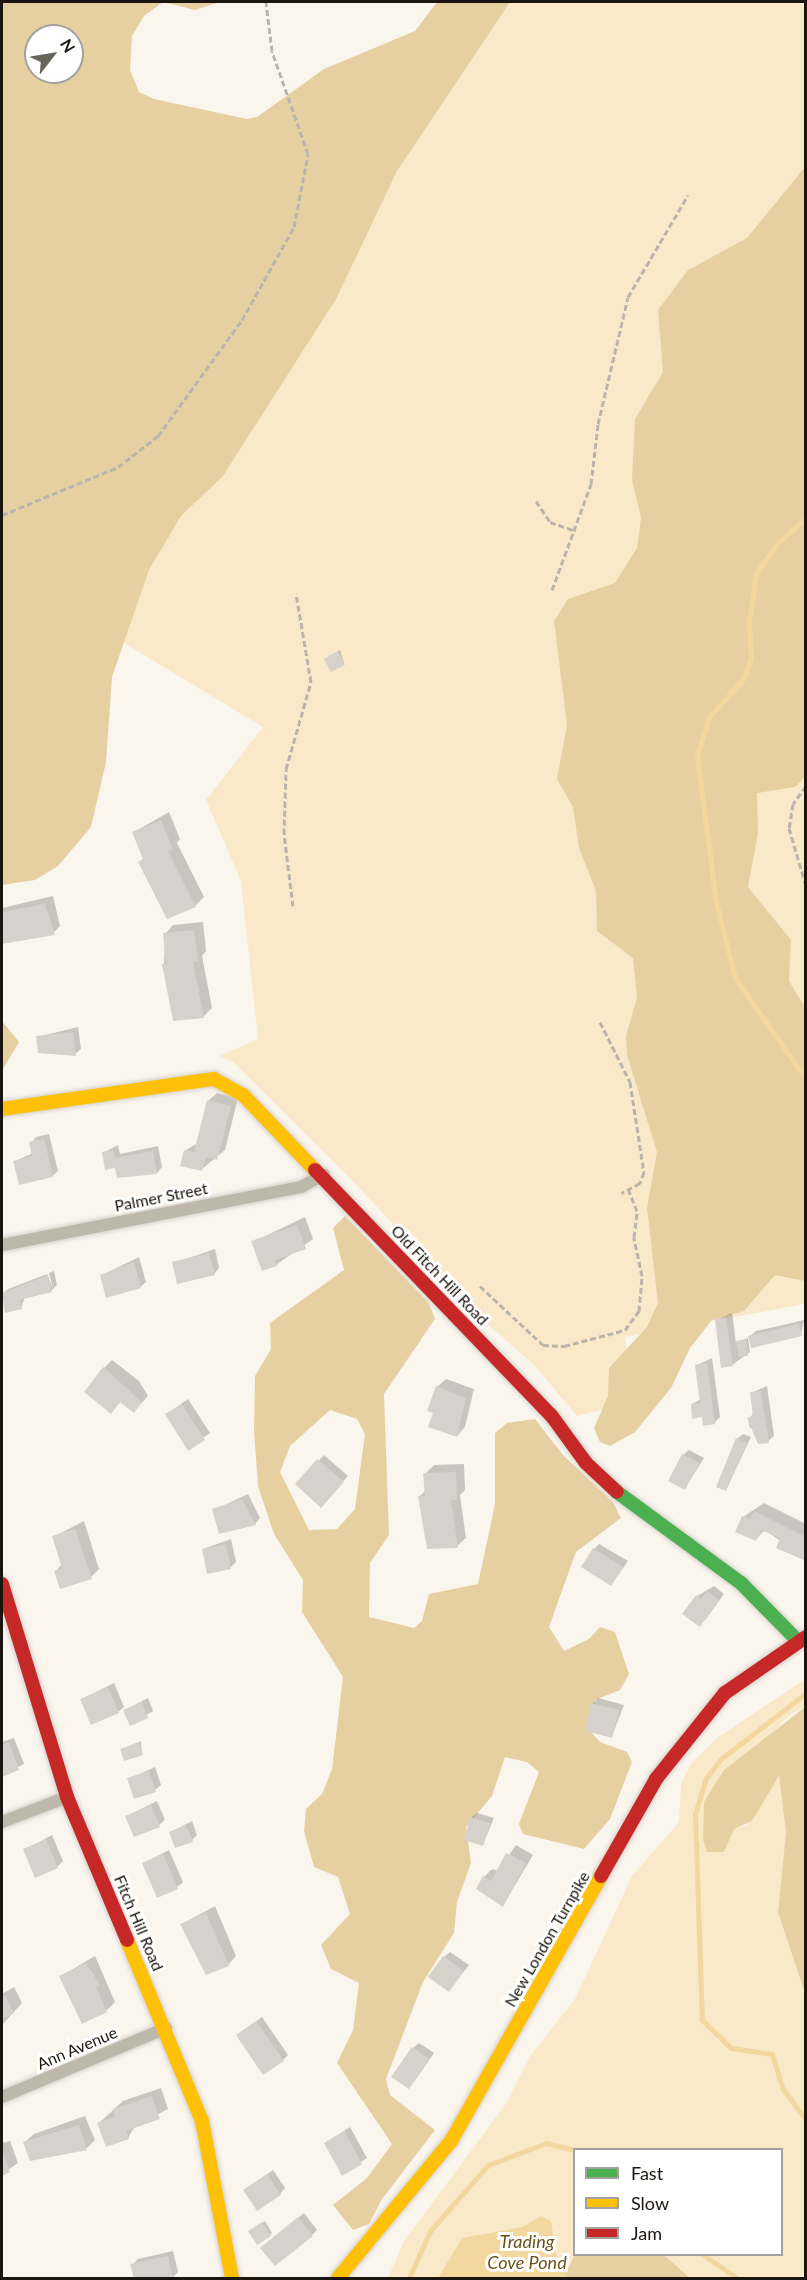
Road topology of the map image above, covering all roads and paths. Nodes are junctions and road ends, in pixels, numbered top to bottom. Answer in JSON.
{"nodes":[{"id":1,"x":266,"y":2,"type":"edge"},
{"id":2,"x":688,"y":195,"type":"dead end"},
{"id":3,"x":536,"y":501,"type":"dead end"},
{"id":4,"x":2,"y":515,"type":"edge"},
{"id":5,"x":573,"y":530,"type":"junction"},
{"id":6,"x":552,"y":590,"type":"dead end"},
{"id":7,"x":296,"y":593,"type":"dead end"},
{"id":8,"x":806,"y":786,"type":"edge"},
{"id":9,"x":806,"y":886,"type":"edge"},
{"id":10,"x":293,"y":906,"type":"dead end"},
{"id":11,"x":600,"y":1022,"type":"dead end"},
{"id":12,"x":2,"y":1109,"type":"edge"},
{"id":13,"x":324,"y":1175,"type":"junction"},
{"id":14,"x":629,"y":1191,"type":"junction"},
{"id":15,"x":622,"y":1193,"type":"dead end"},
{"id":16,"x":2,"y":1245,"type":"edge"},
{"id":17,"x":480,"y":1286,"type":"dead end"},
{"id":18,"x":2,"y":1584,"type":"edge"},
{"id":19,"x":801,"y":1639,"type":"edge"},
{"id":20,"x":68,"y":1797,"type":"junction"},
{"id":21,"x":2,"y":1822,"type":"edge"},
{"id":22,"x":166,"y":2028,"type":"junction"},
{"id":23,"x":2,"y":2097,"type":"edge"},
{"id":24,"x":232,"y":2278,"type":"edge"},
{"id":25,"x":338,"y":2278,"type":"edge"}],
"edges":[{"from":1,"to":4,"type":"path"},
{"from":2,"to":5,"type":"path"},
{"from":3,"to":5,"type":"path"},
{"from":5,"to":6,"type":"path"},
{"from":7,"to":10,"type":"path"},
{"from":8,"to":9,"type":"path"},
{"from":11,"to":14,"type":"path"},
{"from":12,"to":13,"type":"street","name":"Old Fitch Hill Road"},
{"from":13,"to":16,"type":"street","name":"Palmer Street"},
{"from":13,"to":19,"type":"street","name":"Old Fitch Hill Road"},
{"from":14,"to":15,"type":"path"},
{"from":14,"to":17,"type":"path"},
{"from":18,"to":20,"type":"street","name":"Fitch Hill Road"},
{"from":19,"to":25,"type":"street","name":"New London Turnpike"},
{"from":20,"to":21,"type":"street"},
{"from":20,"to":22,"type":"street","name":"Fitch Hill Road"},
{"from":22,"to":23,"type":"street","name":"Ann Avenue"},
{"from":22,"to":24,"type":"street","name":"Fitch Hill Road"}]}
